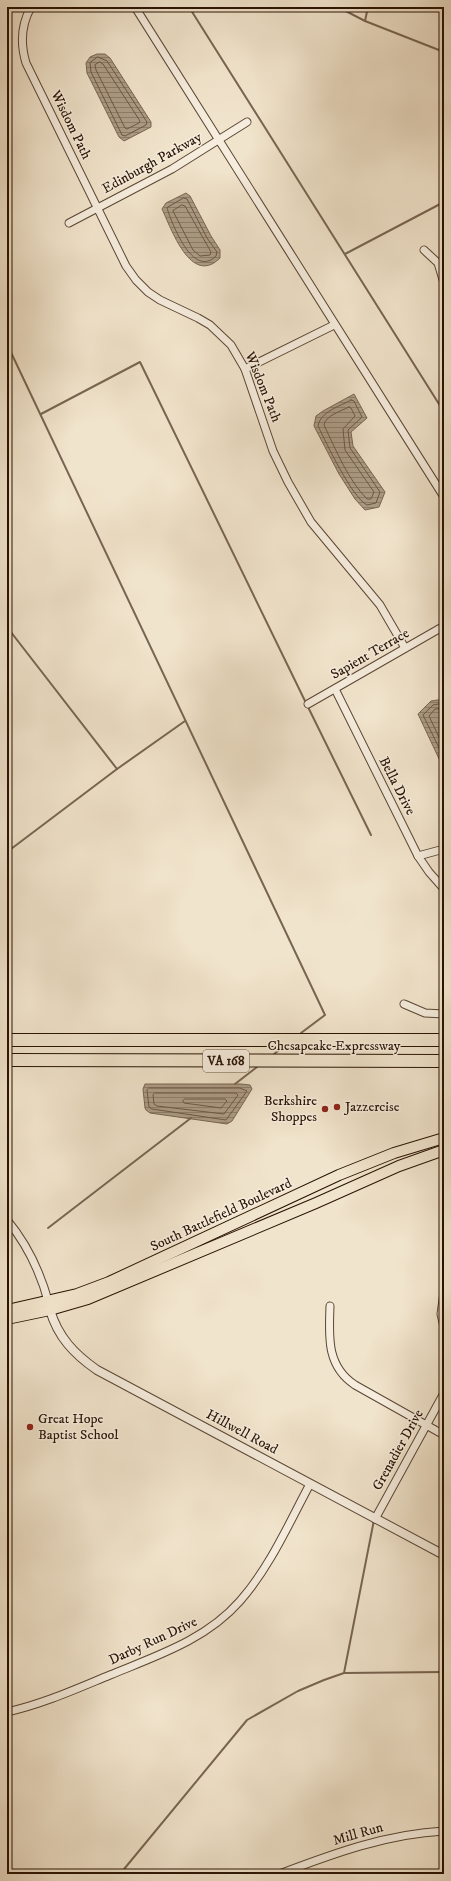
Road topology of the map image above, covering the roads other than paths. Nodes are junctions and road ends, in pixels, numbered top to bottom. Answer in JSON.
{"nodes":[{"id":1,"x":30,"y":7,"type":"edge"},
{"id":2,"x":135,"y":7,"type":"edge"},
{"id":3,"x":247,"y":122,"type":"dead end"},
{"id":4,"x":220,"y":140,"type":"junction"},
{"id":5,"x":98,"y":208,"type":"junction"},
{"id":6,"x":69,"y":223,"type":"dead end"},
{"id":7,"x":424,"y":250,"type":"dead end"},
{"id":8,"x":444,"y":282,"type":"edge"},
{"id":9,"x":334,"y":325,"type":"junction"},
{"id":10,"x":245,"y":369,"type":"junction"},
{"id":11,"x":444,"y":496,"type":"edge"},
{"id":12,"x":444,"y":626,"type":"edge"},
{"id":13,"x":405,"y":648,"type":"junction"},
{"id":14,"x":335,"y":689,"type":"junction"},
{"id":15,"x":308,"y":704,"type":"dead end"},
{"id":16,"x":444,"y":849,"type":"edge"},
{"id":17,"x":418,"y":856,"type":"junction"},
{"id":18,"x":444,"y":889,"type":"edge"},
{"id":19,"x":404,"y":1004,"type":"dead end"},
{"id":20,"x":444,"y":1014,"type":"edge"},
{"id":21,"x":7,"y":1040,"type":"edge"},
{"id":22,"x":444,"y":1040,"type":"edge"},
{"id":23,"x":7,"y":1060,"type":"edge"},
{"id":24,"x":444,"y":1061,"type":"edge"},
{"id":25,"x":444,"y":1138,"type":"edge"},
{"id":26,"x":444,"y":1150,"type":"edge"},
{"id":27,"x":7,"y":1220,"type":"edge"},
{"id":28,"x":444,"y":1292,"type":"edge"},
{"id":29,"x":49,"y":1306,"type":"junction"},
{"id":30,"x":330,"y":1306,"type":"dead end"},
{"id":31,"x":7,"y":1310,"type":"edge"},
{"id":32,"x":7,"y":1319,"type":"edge"},
{"id":33,"x":444,"y":1327,"type":"edge"},
{"id":34,"x":444,"y":1393,"type":"edge"},
{"id":35,"x":426,"y":1425,"type":"junction"},
{"id":36,"x":444,"y":1435,"type":"edge"},
{"id":37,"x":310,"y":1484,"type":"junction"},
{"id":38,"x":375,"y":1519,"type":"junction"},
{"id":39,"x":444,"y":1555,"type":"edge"},
{"id":40,"x":7,"y":1712,"type":"edge"},
{"id":41,"x":444,"y":1831,"type":"edge"},
{"id":42,"x":282,"y":1873,"type":"dead end"}],
"edges":[{"from":1,"to":5,"type":"street","name":"Wisdom Path"},
{"from":2,"to":4,"type":"street"},
{"from":3,"to":4,"type":"street","name":"Edinburgh Parkway"},
{"from":4,"to":5,"type":"street","name":"Edinburgh Parkway"},
{"from":4,"to":9,"type":"street"},
{"from":5,"to":6,"type":"street","name":"Edinburgh Parkway"},
{"from":5,"to":10,"type":"street","name":"Wisdom Path"},
{"from":7,"to":8,"type":"street"},
{"from":9,"to":10,"type":"street"},
{"from":9,"to":11,"type":"street"},
{"from":10,"to":13,"type":"street","name":"Wisdom Path"},
{"from":12,"to":13,"type":"street","name":"Sapient Terrace"},
{"from":13,"to":14,"type":"street","name":"Sapient Terrace"},
{"from":14,"to":15,"type":"street","name":"Sapient Terrace"},
{"from":14,"to":17,"type":"street","name":"Bella Drive"},
{"from":16,"to":17,"type":"street"},
{"from":17,"to":18,"type":"street","name":"Bella Drive"},
{"from":19,"to":20,"type":"street"},
{"from":21,"to":22,"type":"highway","name":"Chesapeake Expressway","number":"VA 168"},
{"from":23,"to":24,"type":"highway","name":"Chesapeake Expressway","number":"VA 168"},
{"from":25,"to":29,"type":"main road","name":"South Battlefield Boulevard"},
{"from":26,"to":29,"type":"main road","name":"South Battlefield Boulevard"},
{"from":27,"to":29,"type":"street"},
{"from":28,"to":33,"type":"street"},
{"from":29,"to":31,"type":"main road","name":"South Battlefield Boulevard"},
{"from":29,"to":32,"type":"main road","name":"South Battlefield Boulevard"},
{"from":29,"to":37,"type":"street","name":"Hillwell Road"},
{"from":30,"to":35,"type":"street"},
{"from":34,"to":35,"type":"street","name":"Grenadier Drive"},
{"from":35,"to":36,"type":"street"},
{"from":35,"to":38,"type":"street","name":"Grenadier Drive"},
{"from":37,"to":38,"type":"street","name":"Hillwell Road"},
{"from":37,"to":40,"type":"street","name":"Darby Run Drive"},
{"from":38,"to":39,"type":"street","name":"Hillwell Road"},
{"from":41,"to":42,"type":"street","name":"Mill Run"}]}
